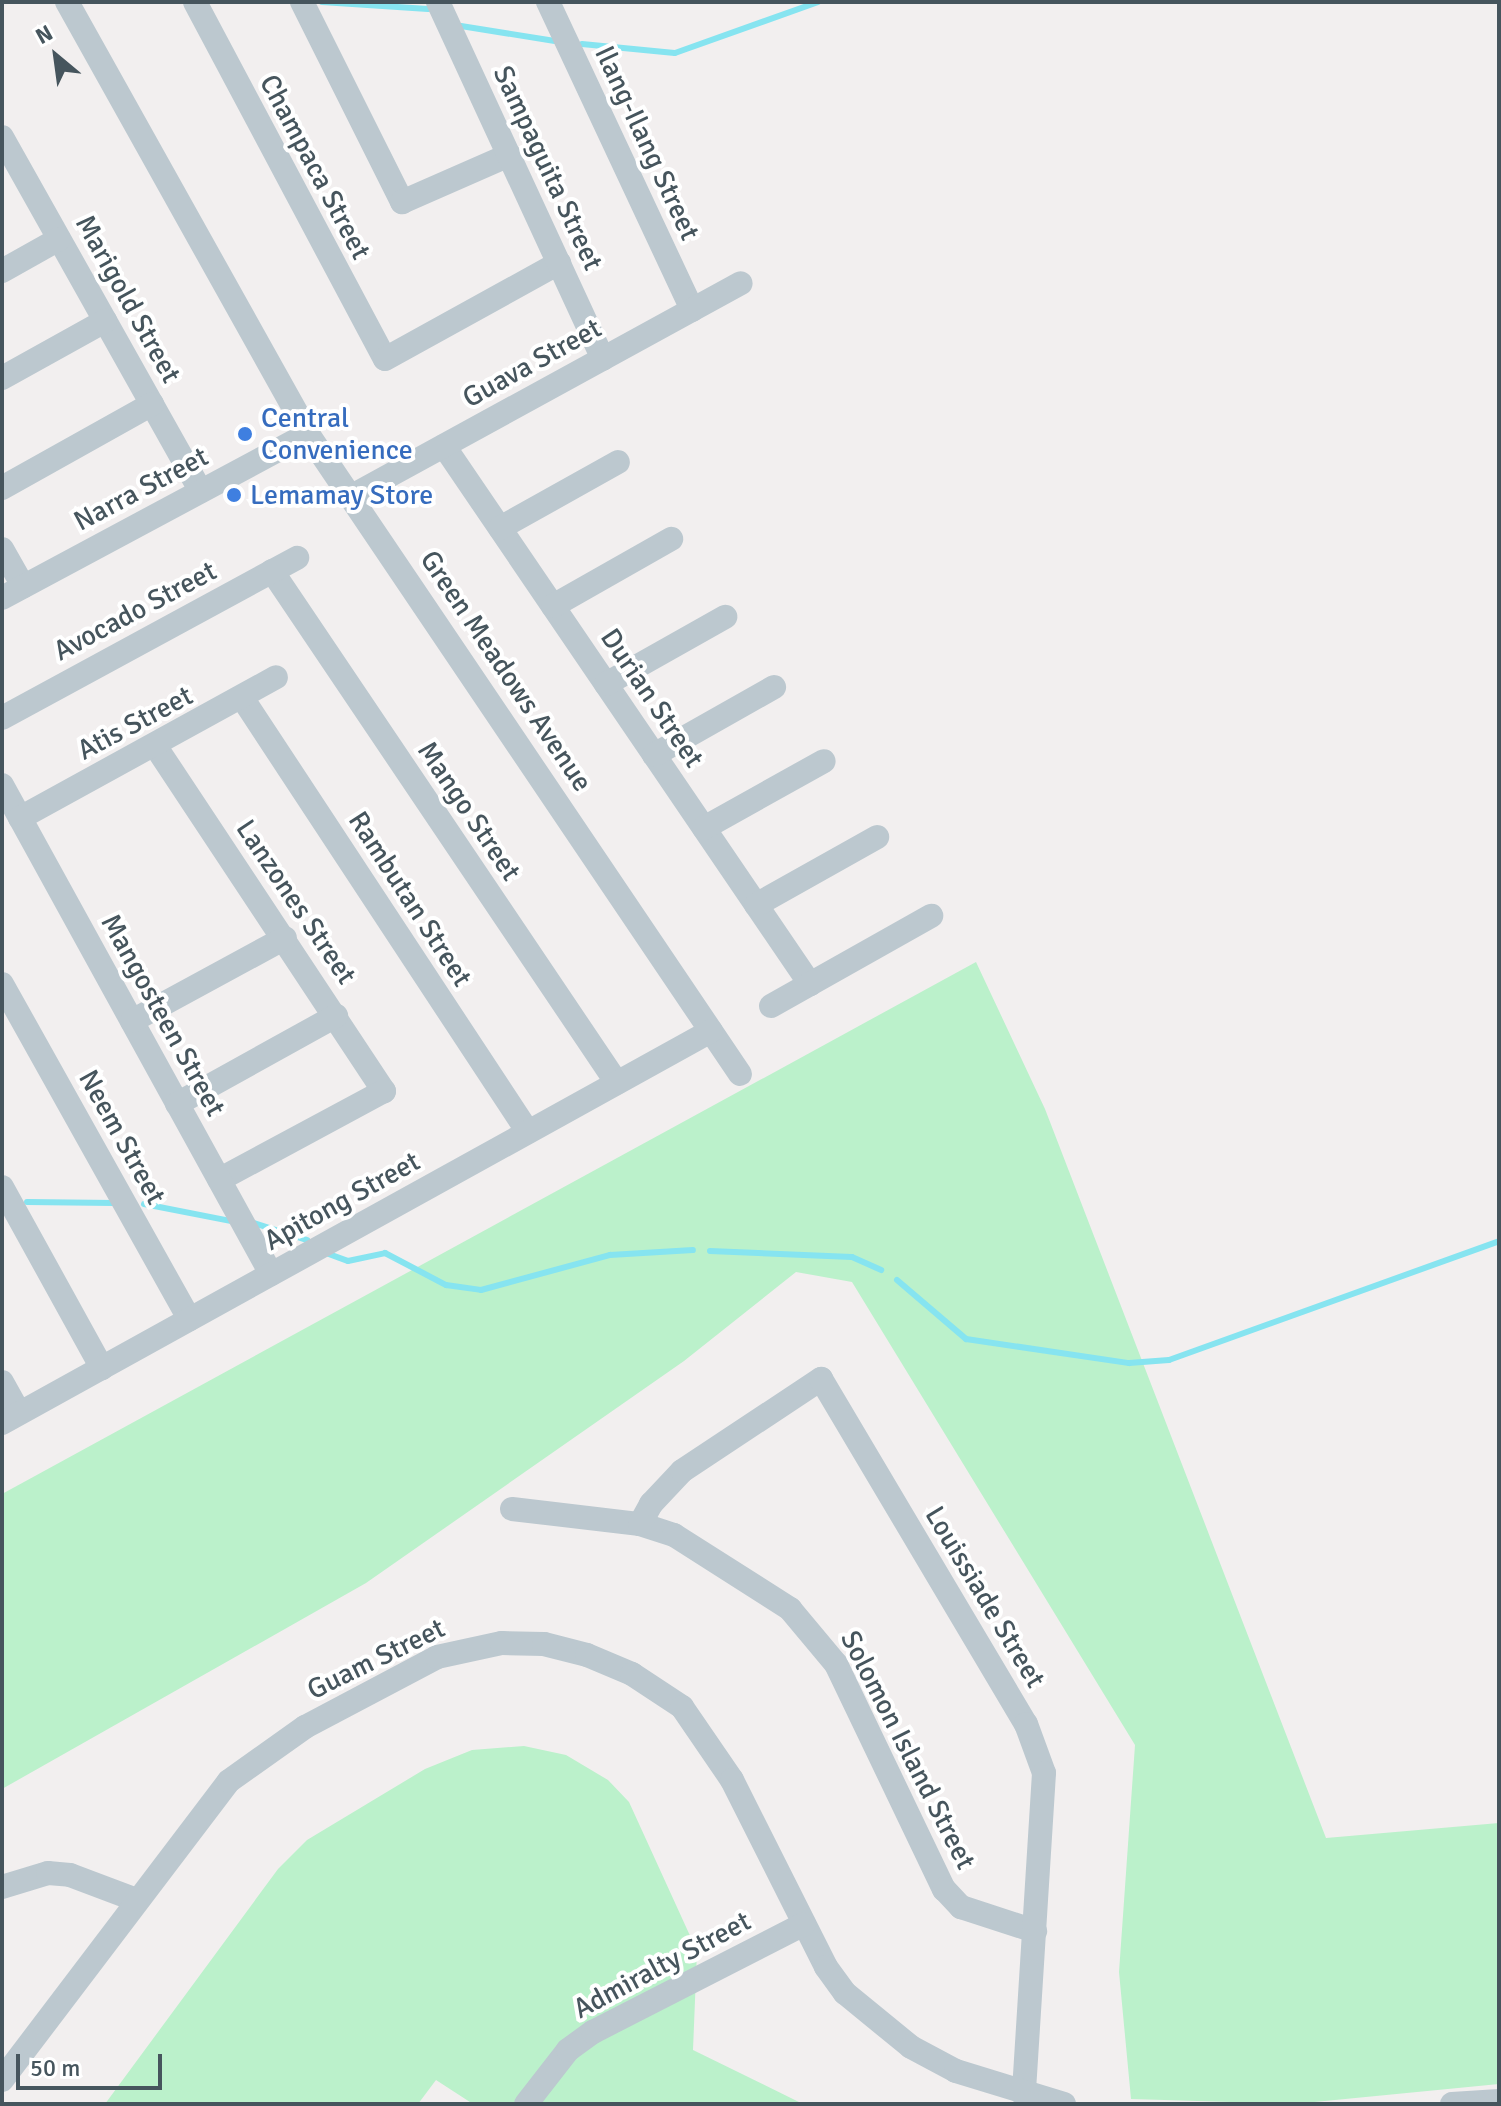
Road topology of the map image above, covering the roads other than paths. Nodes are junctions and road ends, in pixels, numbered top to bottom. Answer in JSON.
{"nodes":[{"id":1,"x":67,"y":2,"type":"edge"},
{"id":2,"x":195,"y":2,"type":"edge"},
{"id":3,"x":302,"y":2,"type":"edge"},
{"id":4,"x":438,"y":2,"type":"edge"},
{"id":5,"x":548,"y":2,"type":"edge"},
{"id":6,"x":2,"y":137,"type":"edge"},
{"id":7,"x":509,"y":155,"type":"junction"},
{"id":8,"x":9,"y":165,"type":"edge"},
{"id":9,"x":59,"y":239,"type":"junction"},
{"id":10,"x":559,"y":263,"type":"junction"},
{"id":11,"x":2,"y":271,"type":"edge"},
{"id":12,"x":741,"y":283,"type":"dead end"},
{"id":13,"x":692,"y":310,"type":"junction"},
{"id":14,"x":105,"y":321,"type":"junction"},
{"id":15,"x":603,"y":359,"type":"junction"},
{"id":16,"x":2,"y":378,"type":"edge"},
{"id":17,"x":152,"y":404,"type":"junction"},
{"id":18,"x":308,"y":434,"type":"junction"},
{"id":19,"x":444,"y":446,"type":"junction"},
{"id":20,"x":618,"y":462,"type":"dead end"},
{"id":21,"x":2,"y":488,"type":"edge"},
{"id":22,"x":201,"y":491,"type":"junction"},
{"id":23,"x":352,"y":496,"type":"junction"},
{"id":24,"x":500,"y":528,"type":"junction"},
{"id":25,"x":671,"y":539,"type":"dead end"},
{"id":26,"x":2,"y":549,"type":"edge"},
{"id":27,"x":297,"y":558,"type":"dead end"},
{"id":28,"x":272,"y":571,"type":"junction"},
{"id":29,"x":12,"y":592,"type":"edge"},
{"id":30,"x":553,"y":606,"type":"junction"},
{"id":31,"x":725,"y":617,"type":"dead end"},
{"id":32,"x":276,"y":677,"type":"dead end"},
{"id":33,"x":606,"y":684,"type":"junction"},
{"id":34,"x":774,"y":687,"type":"dead end"},
{"id":35,"x":243,"y":699,"type":"junction"},
{"id":36,"x":2,"y":718,"type":"edge"},
{"id":37,"x":156,"y":747,"type":"junction"},
{"id":38,"x":654,"y":755,"type":"junction"},
{"id":39,"x":824,"y":761,"type":"dead end"},
{"id":40,"x":2,"y":785,"type":"edge"},
{"id":41,"x":20,"y":818,"type":"junction"},
{"id":42,"x":704,"y":828,"type":"junction"},
{"id":43,"x":877,"y":837,"type":"dead end"},
{"id":44,"x":756,"y":905,"type":"junction"},
{"id":45,"x":931,"y":916,"type":"dead end"},
{"id":46,"x":285,"y":938,"type":"junction"},
{"id":47,"x":2,"y":984,"type":"edge"},
{"id":48,"x":810,"y":984,"type":"junction"},
{"id":49,"x":771,"y":1006,"type":"dead end"},
{"id":50,"x":336,"y":1016,"type":"junction"},
{"id":51,"x":132,"y":1021,"type":"junction"},
{"id":52,"x":711,"y":1031,"type":"junction"},
{"id":53,"x":740,"y":1074,"type":"dead end"},
{"id":54,"x":617,"y":1083,"type":"junction"},
{"id":55,"x":177,"y":1104,"type":"junction"},
{"id":56,"x":528,"y":1132,"type":"junction"},
{"id":57,"x":219,"y":1180,"type":"junction"},
{"id":58,"x":2,"y":1187,"type":"edge"},
{"id":59,"x":271,"y":1274,"type":"junction"},
{"id":60,"x":189,"y":1319,"type":"junction"},
{"id":61,"x":102,"y":1368,"type":"junction"},
{"id":62,"x":2,"y":1382,"type":"edge"},
{"id":63,"x":11,"y":1418,"type":"edge"},
{"id":64,"x":512,"y":1509,"type":"dead end"},
{"id":65,"x":640,"y":1524,"type":"junction"},
{"id":66,"x":2,"y":1887,"type":"edge"},
{"id":67,"x":136,"y":1900,"type":"junction"},
{"id":68,"x":804,"y":1924,"type":"junction"},
{"id":69,"x":1035,"y":1931,"type":"junction"},
{"id":70,"x":2,"y":2080,"type":"edge"},
{"id":71,"x":1024,"y":2095,"type":"junction"},
{"id":72,"x":1499,"y":2101,"type":"edge"},
{"id":73,"x":526,"y":2104,"type":"edge"},
{"id":74,"x":1064,"y":2104,"type":"edge"},
{"id":75,"x":1452,"y":2104,"type":"edge"}],
"edges":[{"from":1,"to":18,"type":"street","name":"Green Meadows Avenue"},
{"from":2,"to":10,"type":"street","name":"Champaca Street"},
{"from":3,"to":7,"type":"street"},
{"from":4,"to":7,"type":"street","name":"Sampaguita Street"},
{"from":5,"to":13,"type":"street","name":"Ilang-Ilang Street"},
{"from":6,"to":8,"type":"street","name":"Marigold Street"},
{"from":7,"to":10,"type":"street","name":"Sampaguita Street"},
{"from":8,"to":9,"type":"street","name":"Marigold Street"},
{"from":9,"to":11,"type":"street"},
{"from":9,"to":14,"type":"street","name":"Marigold Street"},
{"from":10,"to":15,"type":"street","name":"Sampaguita Street"},
{"from":12,"to":13,"type":"street","name":"Guava Street"},
{"from":13,"to":15,"type":"street","name":"Guava Street"},
{"from":14,"to":16,"type":"street"},
{"from":14,"to":17,"type":"street","name":"Marigold Street"},
{"from":15,"to":19,"type":"street","name":"Guava Street"},
{"from":17,"to":21,"type":"street"},
{"from":17,"to":22,"type":"street","name":"Marigold Street"},
{"from":18,"to":22,"type":"street","name":"Narra Street"},
{"from":18,"to":23,"type":"street","name":"Green Meadows Avenue"},
{"from":19,"to":23,"type":"street","name":"Guava Street"},
{"from":19,"to":24,"type":"street","name":"Durian Street"},
{"from":20,"to":24,"type":"street"},
{"from":22,"to":29,"type":"street","name":"Narra Street"},
{"from":23,"to":52,"type":"street","name":"Green Meadows Avenue"},
{"from":24,"to":30,"type":"street","name":"Durian Street"},
{"from":25,"to":30,"type":"street"},
{"from":26,"to":29,"type":"street"},
{"from":27,"to":28,"type":"street","name":"Avocado Street"},
{"from":28,"to":36,"type":"street","name":"Avocado Street"},
{"from":28,"to":54,"type":"street","name":"Mango Street"},
{"from":30,"to":33,"type":"street","name":"Durian Street"},
{"from":31,"to":33,"type":"street"},
{"from":32,"to":35,"type":"street","name":"Atis Street"},
{"from":33,"to":38,"type":"street","name":"Durian Street"},
{"from":34,"to":38,"type":"street"},
{"from":35,"to":37,"type":"street","name":"Atis Street"},
{"from":35,"to":56,"type":"street","name":"Rambutan Street"},
{"from":37,"to":41,"type":"street","name":"Atis Street"},
{"from":37,"to":46,"type":"street","name":"Lanzones Street"},
{"from":38,"to":42,"type":"street","name":"Durian Street"},
{"from":39,"to":42,"type":"street"},
{"from":40,"to":41,"type":"street","name":"Mangosteen Street"},
{"from":41,"to":51,"type":"street","name":"Mangosteen Street"},
{"from":42,"to":44,"type":"street","name":"Durian Street"},
{"from":43,"to":44,"type":"street"},
{"from":44,"to":48,"type":"street","name":"Durian Street"},
{"from":45,"to":48,"type":"street"},
{"from":46,"to":50,"type":"street","name":"Lanzones Street"},
{"from":46,"to":51,"type":"street"},
{"from":47,"to":60,"type":"street","name":"Neem Street"},
{"from":48,"to":49,"type":"street"},
{"from":50,"to":55,"type":"street"},
{"from":50,"to":57,"type":"street","name":"Lanzones Street"},
{"from":51,"to":55,"type":"street","name":"Mangosteen Street"},
{"from":52,"to":53,"type":"street","name":"Green Meadows Avenue"},
{"from":52,"to":54,"type":"street","name":"Apitong Street"},
{"from":54,"to":56,"type":"street","name":"Apitong Street"},
{"from":55,"to":57,"type":"street","name":"Mangosteen Street"},
{"from":56,"to":59,"type":"street","name":"Apitong Street"},
{"from":57,"to":59,"type":"street","name":"Mangosteen Street"},
{"from":58,"to":61,"type":"street"},
{"from":59,"to":60,"type":"street","name":"Apitong Street"},
{"from":60,"to":61,"type":"street","name":"Apitong Street"},
{"from":61,"to":63,"type":"street","name":"Apitong Street"},
{"from":62,"to":63,"type":"street"},
{"from":64,"to":65,"type":"street","name":"Solomon Island Street"},
{"from":65,"to":69,"type":"street","name":"Solomon Island Street"},
{"from":65,"to":69,"type":"street","name":"Louissiade Street"},
{"from":66,"to":67,"type":"street"},
{"from":67,"to":68,"type":"street","name":"Guam Street"},
{"from":67,"to":70,"type":"street","name":"Guam Street"},
{"from":68,"to":71,"type":"street","name":"Guam Street"},
{"from":68,"to":73,"type":"street","name":"Admiralty Street"},
{"from":69,"to":71,"type":"street","name":"Louissiade Street"},
{"from":71,"to":74,"type":"street","name":"Guam Street"},
{"from":72,"to":75,"type":"street"}]}
